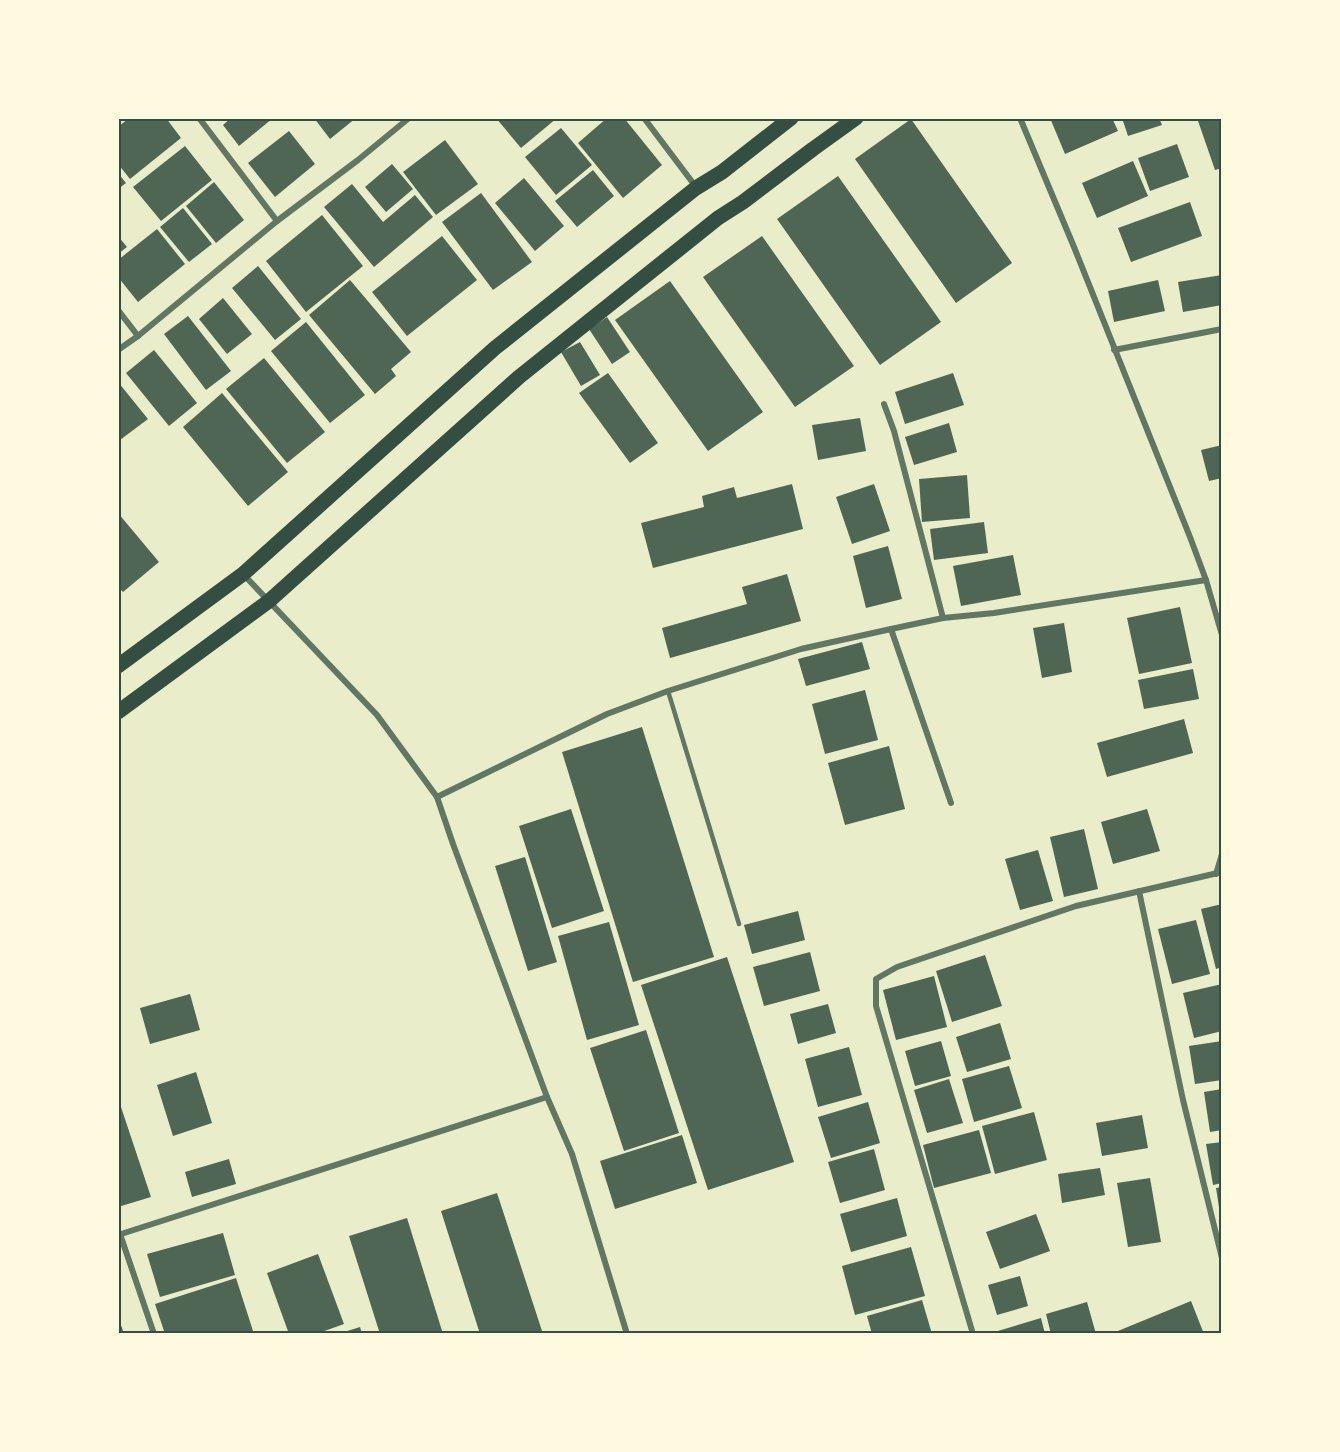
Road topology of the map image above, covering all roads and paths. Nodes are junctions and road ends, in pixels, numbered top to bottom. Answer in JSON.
{"nodes":[{"id":1,"x":199,"y":118,"type":"edge"},
{"id":2,"x":409,"y":118,"type":"edge"},
{"id":3,"x":644,"y":118,"type":"edge"},
{"id":4,"x":856,"y":118,"type":"edge"},
{"id":5,"x":1020,"y":118,"type":"edge"},
{"id":6,"x":791,"y":119,"type":"edge"},
{"id":7,"x":696,"y":188,"type":"junction"},
{"id":8,"x":277,"y":221,"type":"junction"},
{"id":9,"x":118,"y":310,"type":"edge"},
{"id":10,"x":1221,"y":329,"type":"edge"},
{"id":11,"x":138,"y":336,"type":"junction"},
{"id":12,"x":118,"y":350,"type":"edge"},
{"id":13,"x":1114,"y":350,"type":"junction"},
{"id":14,"x":884,"y":404,"type":"dead end"},
{"id":15,"x":243,"y":574,"type":"junction"},
{"id":16,"x":1206,"y":580,"type":"junction"},
{"id":17,"x":269,"y":601,"type":"junction"},
{"id":18,"x":943,"y":618,"type":"junction"},
{"id":19,"x":891,"y":629,"type":"junction"},
{"id":20,"x":1221,"y":635,"type":"edge"},
{"id":21,"x":118,"y":666,"type":"edge"},
{"id":22,"x":668,"y":692,"type":"junction"},
{"id":23,"x":118,"y":712,"type":"edge"},
{"id":24,"x":437,"y":797,"type":"junction"},
{"id":25,"x":951,"y":803,"type":"dead end"},
{"id":26,"x":1221,"y":854,"type":"edge"},
{"id":27,"x":1219,"y":873,"type":"edge"},
{"id":28,"x":1139,"y":891,"type":"junction"},
{"id":29,"x":739,"y":924,"type":"dead end"},
{"id":30,"x":547,"y":1097,"type":"junction"},
{"id":31,"x":119,"y":1234,"type":"edge"},
{"id":32,"x":1221,"y":1258,"type":"edge"},
{"id":33,"x":154,"y":1334,"type":"edge"},
{"id":34,"x":627,"y":1334,"type":"edge"},
{"id":35,"x":973,"y":1334,"type":"edge"}],
"edges":[{"from":1,"to":8,"type":"street"},
{"from":2,"to":8,"type":"street"},
{"from":3,"to":7,"type":"street"},
{"from":4,"to":17,"type":"main road"},
{"from":5,"to":13,"type":"street"},
{"from":6,"to":7,"type":"main road"},
{"from":7,"to":15,"type":"main road"},
{"from":8,"to":11,"type":"street"},
{"from":9,"to":11,"type":"street"},
{"from":10,"to":13,"type":"street"},
{"from":11,"to":12,"type":"street"},
{"from":13,"to":16,"type":"street"},
{"from":14,"to":18,"type":"street"},
{"from":15,"to":17,"type":"street"},
{"from":15,"to":21,"type":"main road"},
{"from":16,"to":18,"type":"street"},
{"from":16,"to":20,"type":"street"},
{"from":17,"to":23,"type":"main road"},
{"from":17,"to":24,"type":"street"},
{"from":18,"to":19,"type":"street"},
{"from":19,"to":22,"type":"street"},
{"from":19,"to":25,"type":"street"},
{"from":22,"to":24,"type":"street"},
{"from":22,"to":29,"type":"lane"},
{"from":24,"to":30,"type":"street"},
{"from":26,"to":27,"type":"street"},
{"from":27,"to":28,"type":"street"},
{"from":28,"to":32,"type":"street"},
{"from":28,"to":35,"type":"street"},
{"from":30,"to":31,"type":"street"},
{"from":30,"to":34,"type":"street"},
{"from":31,"to":33,"type":"street"}]}
